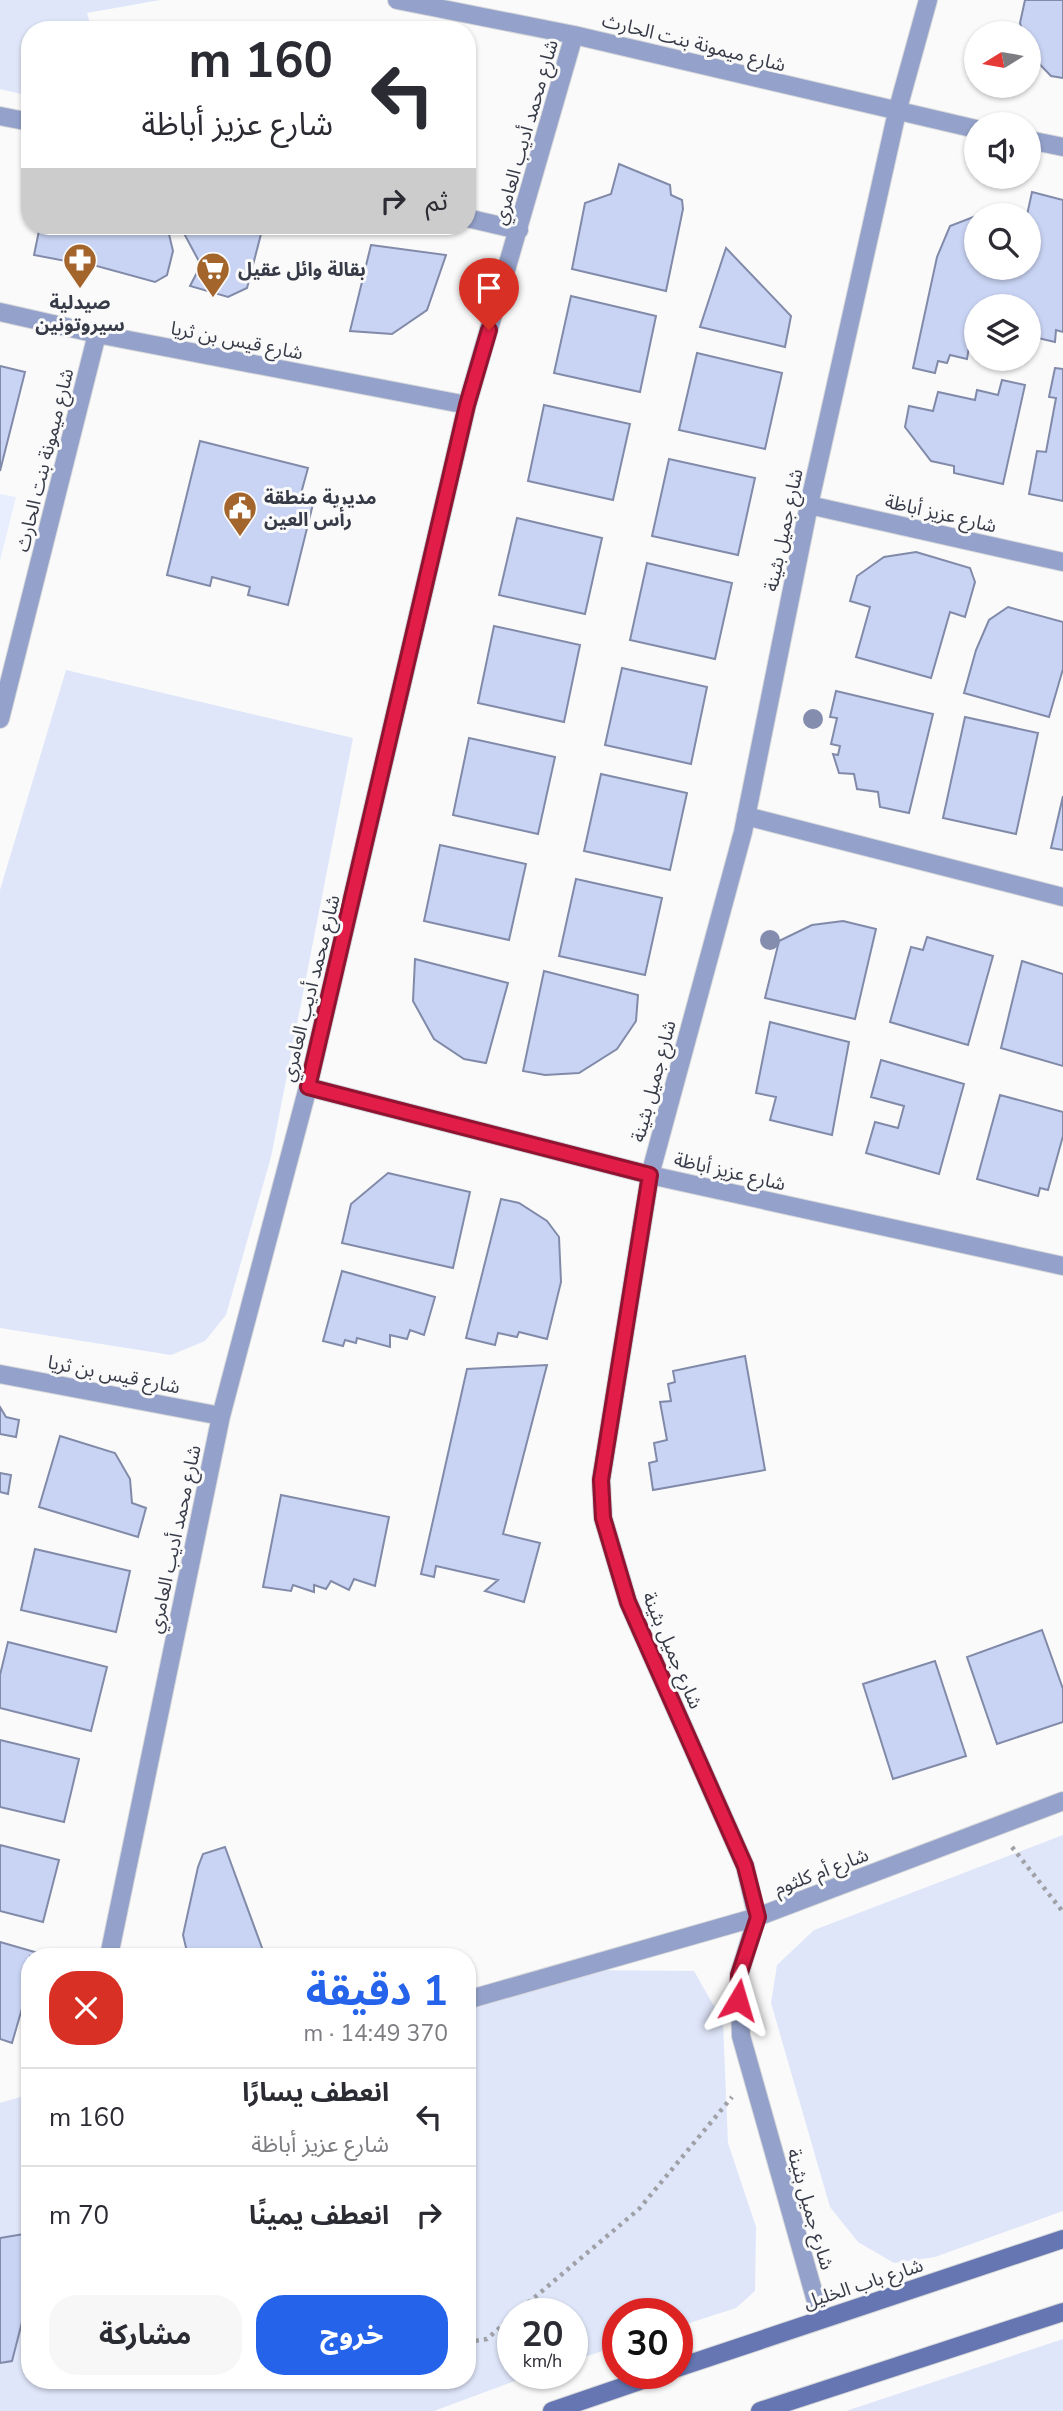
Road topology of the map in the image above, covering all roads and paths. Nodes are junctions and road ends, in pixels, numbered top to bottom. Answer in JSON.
{"nodes":[{"id":1,"x":397,"y":0,"type":"edge"},
{"id":2,"x":928,"y":0,"type":"edge"},
{"id":3,"x":574,"y":35,"type":"junction"},
{"id":4,"x":897,"y":112,"type":"junction"},
{"id":5,"x":0,"y":116,"type":"edge"},
{"id":6,"x":21,"y":120,"type":"edge"},
{"id":7,"x":964,"y":126,"type":"edge"},
{"id":8,"x":1041,"y":142,"type":"edge"},
{"id":9,"x":1063,"y":147,"type":"edge"},
{"id":10,"x":476,"y":220,"type":"edge"},
{"id":11,"x":519,"y":230,"type":"junction"},
{"id":12,"x":0,"y":312,"type":"edge"},
{"id":13,"x":97,"y":334,"type":"junction"},
{"id":14,"x":467,"y":405,"type":"junction"},
{"id":15,"x":809,"y":505,"type":"junction"},
{"id":16,"x":1063,"y":562,"type":"edge"},
{"id":17,"x":0,"y":719,"type":"edge"},
{"id":18,"x":746,"y":816,"type":"junction"},
{"id":19,"x":1063,"y":897,"type":"edge"},
{"id":20,"x":308,"y":1087,"type":"junction"},
{"id":21,"x":650,"y":1175,"type":"junction"},
{"id":22,"x":1063,"y":1266,"type":"edge"},
{"id":23,"x":0,"y":1374,"type":"edge"},
{"id":24,"x":221,"y":1416,"type":"junction"},
{"id":25,"x":1063,"y":1801,"type":"edge"},
{"id":26,"x":995,"y":1827,"type":"junction"},
{"id":27,"x":1063,"y":1912,"type":"edge"},
{"id":28,"x":758,"y":1917,"type":"junction"},
{"id":29,"x":111,"y":1948,"type":"edge"},
{"id":30,"x":476,"y":1997,"type":"edge"},
{"id":31,"x":751,"y":2075,"type":"junction"},
{"id":32,"x":1063,"y":2239,"type":"edge"},
{"id":33,"x":534,"y":2298,"type":"edge"},
{"id":34,"x":1063,"y":2312,"type":"edge"},
{"id":35,"x":821,"y":2319,"type":"junction"},
{"id":36,"x":497,"y":2330,"type":"edge"},
{"id":37,"x":476,"y":2341,"type":"edge"},
{"id":38,"x":693,"y":2363,"type":"edge"},
{"id":39,"x":616,"y":2389,"type":"edge"},
{"id":40,"x":552,"y":2411,"type":"edge"},
{"id":41,"x":760,"y":2411,"type":"edge"}],
"edges":[{"from":1,"to":3,"type":"street","name":"شارع ميمونة بنت الحارث"},
{"from":2,"to":4,"type":"street","name":"شارع جميل بثينة"},
{"from":3,"to":4,"type":"street","name":"شارع ميمونة بنت الحارث"},
{"from":3,"to":11,"type":"street","name":"شارع محمد أديب العامري"},
{"from":4,"to":7,"type":"street"},
{"from":4,"to":15,"type":"street","name":"شارع جميل بثينة"},
{"from":5,"to":6,"type":"street"},
{"from":8,"to":9,"type":"street"},
{"from":10,"to":11,"type":"street"},
{"from":11,"to":14,"type":"street","name":"شارع محمد أديب العامري"},
{"from":12,"to":13,"type":"street","name":"شارع قيس بن ثريا"},
{"from":13,"to":14,"type":"street","name":"شارع قيس بن ثريا"},
{"from":13,"to":17,"type":"street","name":"شارع ميمونة بنت الحارث"},
{"from":14,"to":20,"type":"street","name":"شارع محمد أديب العامري"},
{"from":15,"to":16,"type":"street","name":"شارع عزيز أباظة"},
{"from":15,"to":18,"type":"street","name":"شارع جميل بثينة"},
{"from":18,"to":19,"type":"street"},
{"from":18,"to":21,"type":"street","name":"شارع جميل بثينة"},
{"from":20,"to":21,"type":"street","name":"شارع عزيز أباظة"},
{"from":20,"to":24,"type":"street","name":"شارع محمد أديب العامري"},
{"from":21,"to":22,"type":"street","name":"شارع عزيز أباظة"},
{"from":21,"to":28,"type":"street","name":"شارع جميل بثينة"},
{"from":23,"to":24,"type":"street","name":"شارع قيس بن ثريا"},
{"from":24,"to":29,"type":"street","name":"شارع محمد أديب العامري"},
{"from":25,"to":26,"type":"street","name":"شارع أم كلثوم"},
{"from":26,"to":27,"type":"path"},
{"from":26,"to":28,"type":"street","name":"شارع أم كلثوم"},
{"from":28,"to":30,"type":"street","name":"شارع أم كلثوم"},
{"from":28,"to":31,"type":"street","name":"شارع جميل بثينة"},
{"from":31,"to":33,"type":"path"},
{"from":31,"to":35,"type":"street","name":"شارع جميل بثينة"},
{"from":32,"to":35,"type":"main road","name":"شارع باب الخليل"},
{"from":34,"to":41,"type":"main road"},
{"from":35,"to":38,"type":"main road","name":"شارع باب الخليل"},
{"from":36,"to":37,"type":"path"},
{"from":39,"to":40,"type":"main road"}]}
